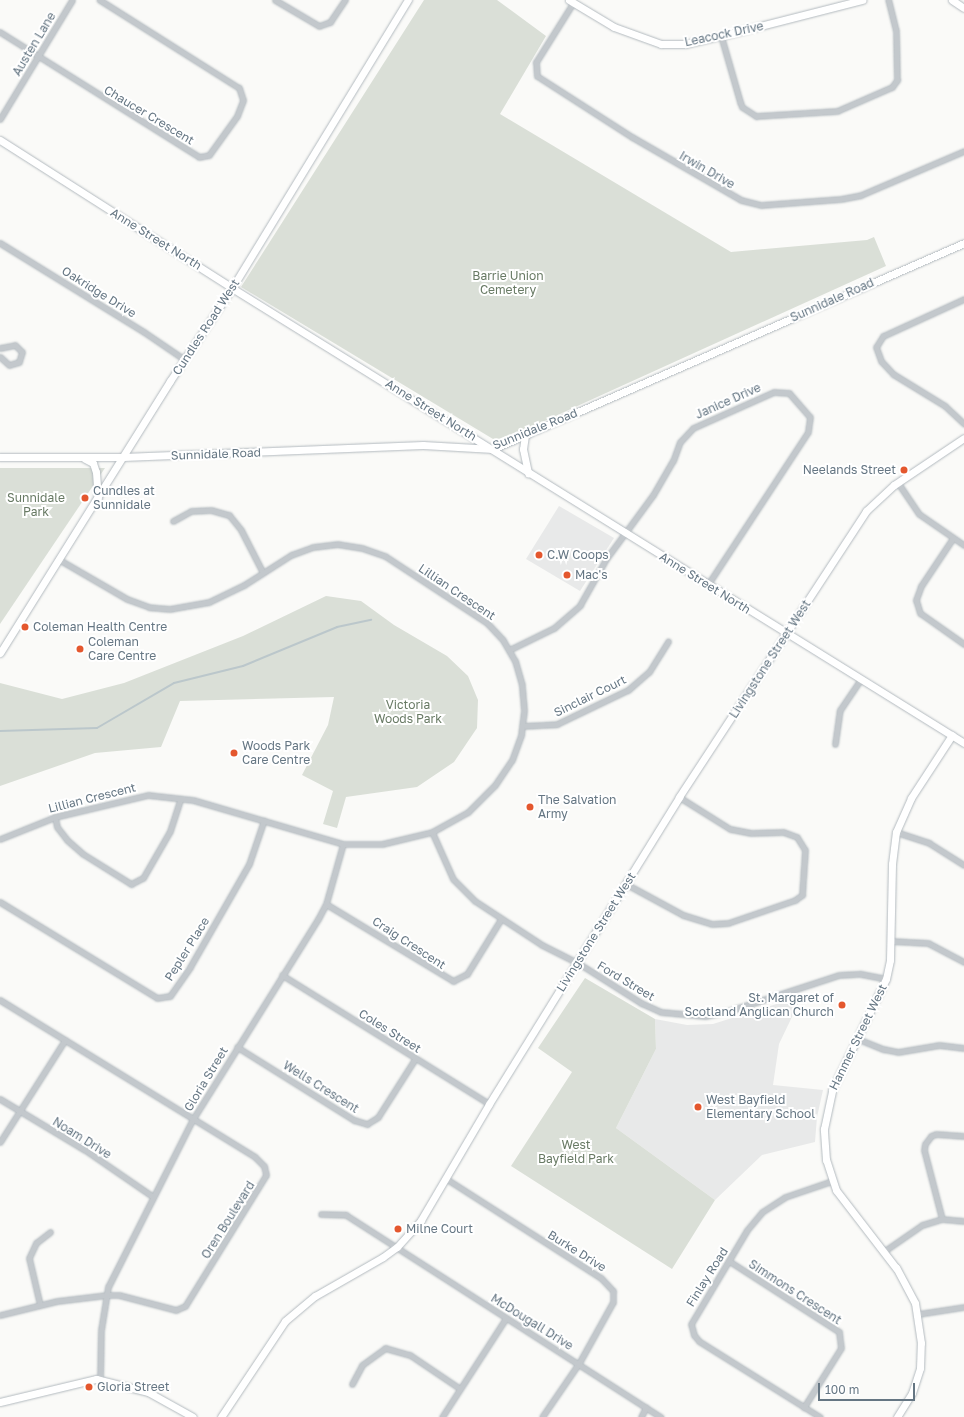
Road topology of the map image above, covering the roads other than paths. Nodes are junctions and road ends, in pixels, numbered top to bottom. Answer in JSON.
{"nodes":[{"id":1,"x":72,"y":0,"type":"edge"},
{"id":2,"x":100,"y":0,"type":"edge"},
{"id":3,"x":275,"y":0,"type":"edge"},
{"id":4,"x":344,"y":0,"type":"edge"},
{"id":5,"x":408,"y":0,"type":"edge"},
{"id":6,"x":862,"y":0,"type":"edge"},
{"id":7,"x":888,"y":0,"type":"edge"},
{"id":8,"x":952,"y":0,"type":"edge"},
{"id":9,"x":571,"y":2,"type":"edge"},
{"id":10,"x":964,"y":8,"type":"edge"},
{"id":11,"x":0,"y":32,"type":"edge"},
{"id":12,"x":721,"y":36,"type":"junction"},
{"id":13,"x":38,"y":57,"type":"junction"},
{"id":14,"x":0,"y":119,"type":"edge"},
{"id":15,"x":0,"y":140,"type":"edge"},
{"id":16,"x":964,"y":151,"type":"edge"},
{"id":17,"x":0,"y":243,"type":"edge"},
{"id":18,"x":964,"y":243,"type":"edge"},
{"id":19,"x":232,"y":288,"type":"junction"},
{"id":20,"x":964,"y":299,"type":"edge"},
{"id":21,"x":0,"y":348,"type":"edge"},
{"id":22,"x":0,"y":357,"type":"edge"},
{"id":23,"x":185,"y":360,"type":"junction"},
{"id":24,"x":964,"y":424,"type":"edge"},
{"id":25,"x":525,"y":435,"type":"junction"},
{"id":26,"x":964,"y":438,"type":"edge"},
{"id":27,"x":493,"y":448,"type":"junction"},
{"id":28,"x":0,"y":457,"type":"edge"},
{"id":29,"x":123,"y":457,"type":"junction"},
{"id":30,"x":83,"y":458,"type":"junction"},
{"id":31,"x":528,"y":473,"type":"junction"},
{"id":32,"x":898,"y":483,"type":"junction"},
{"id":33,"x":98,"y":499,"type":"junction"},
{"id":34,"x":173,"y":521,"type":"dead end"},
{"id":35,"x":624,"y":532,"type":"junction"},
{"id":36,"x":953,"y":538,"type":"junction"},
{"id":37,"x":964,"y":545,"type":"edge"},
{"id":38,"x":58,"y":559,"type":"junction"},
{"id":39,"x":263,"y":573,"type":"junction"},
{"id":40,"x":708,"y":584,"type":"junction"},
{"id":41,"x":787,"y":632,"type":"junction"},
{"id":42,"x":668,"y":642,"type":"dead end"},
{"id":43,"x":964,"y":644,"type":"edge"},
{"id":44,"x":509,"y":650,"type":"junction"},
{"id":45,"x":0,"y":653,"type":"edge"},
{"id":46,"x":861,"y":679,"type":"junction"},
{"id":47,"x":522,"y":726,"type":"junction"},
{"id":48,"x":952,"y":735,"type":"junction"},
{"id":49,"x":964,"y":743,"type":"edge"},
{"id":50,"x":835,"y":744,"type":"dead end"},
{"id":51,"x":680,"y":798,"type":"junction"},
{"id":52,"x":180,"y":800,"type":"junction"},
{"id":53,"x":55,"y":817,"type":"junction"},
{"id":54,"x":264,"y":820,"type":"junction"},
{"id":55,"x":432,"y":832,"type":"junction"},
{"id":56,"x":896,"y":832,"type":"junction"},
{"id":57,"x":0,"y":839,"type":"edge"},
{"id":58,"x":343,"y":844,"type":"junction"},
{"id":59,"x":964,"y":864,"type":"edge"},
{"id":60,"x":626,"y":884,"type":"junction"},
{"id":61,"x":0,"y":902,"type":"edge"},
{"id":62,"x":326,"y":904,"type":"junction"},
{"id":63,"x":501,"y":919,"type":"junction"},
{"id":64,"x":891,"y":941,"type":"junction"},
{"id":65,"x":964,"y":962,"type":"edge"},
{"id":66,"x":578,"y":963,"type":"junction"},
{"id":67,"x":282,"y":975,"type":"junction"},
{"id":68,"x":886,"y":979,"type":"junction"},
{"id":69,"x":0,"y":1000,"type":"edge"},
{"id":70,"x":858,"y":1039,"type":"junction"},
{"id":71,"x":65,"y":1040,"type":"junction"},
{"id":72,"x":237,"y":1047,"type":"junction"},
{"id":73,"x":964,"y":1048,"type":"edge"},
{"id":74,"x":415,"y":1059,"type":"junction"},
{"id":75,"x":0,"y":1099,"type":"edge"},
{"id":76,"x":488,"y":1104,"type":"junction"},
{"id":77,"x":19,"y":1111,"type":"junction"},
{"id":78,"x":193,"y":1119,"type":"junction"},
{"id":79,"x":964,"y":1136,"type":"edge"},
{"id":80,"x":0,"y":1142,"type":"edge"},
{"id":81,"x":445,"y":1178,"type":"junction"},
{"id":82,"x":832,"y":1181,"type":"junction"},
{"id":83,"x":152,"y":1196,"type":"junction"},
{"id":84,"x":321,"y":1214,"type":"dead end"},
{"id":85,"x":942,"y":1219,"type":"junction"},
{"id":86,"x":964,"y":1221,"type":"edge"},
{"id":87,"x":50,"y":1232,"type":"dead end"},
{"id":88,"x":397,"y":1247,"type":"junction"},
{"id":89,"x":883,"y":1252,"type":"junction"},
{"id":90,"x":729,"y":1261,"type":"junction"},
{"id":91,"x":107,"y":1295,"type":"junction"},
{"id":92,"x":40,"y":1304,"type":"junction"},
{"id":93,"x":964,"y":1307,"type":"edge"},
{"id":94,"x":918,"y":1314,"type":"junction"},
{"id":95,"x":0,"y":1315,"type":"edge"},
{"id":96,"x":506,"y":1318,"type":"junction"},
{"id":97,"x":579,"y":1363,"type":"junction"},
{"id":98,"x":100,"y":1380,"type":"junction"},
{"id":99,"x":352,"y":1384,"type":"dead end"},
{"id":100,"x":460,"y":1388,"type":"junction"},
{"id":101,"x":0,"y":1402,"type":"edge"},
{"id":102,"x":646,"y":1407,"type":"junction"},
{"id":103,"x":804,"y":1407,"type":"junction"},
{"id":104,"x":193,"y":1417,"type":"edge"},
{"id":105,"x":221,"y":1417,"type":"edge"},
{"id":106,"x":442,"y":1417,"type":"edge"},
{"id":107,"x":542,"y":1417,"type":"edge"},
{"id":108,"x":640,"y":1417,"type":"edge"},
{"id":109,"x":661,"y":1417,"type":"edge"},
{"id":110,"x":820,"y":1417,"type":"edge"},
{"id":111,"x":897,"y":1417,"type":"edge"}],
"edges":[{"from":1,"to":13,"type":"street","name":"Austen Lane"},
{"from":2,"to":13,"type":"street","name":"Chaucer Crescent"},
{"from":3,"to":4,"type":"street"},
{"from":5,"to":19,"type":"street","name":"Cundles Road West"},
{"from":6,"to":12,"type":"street","name":"Leacock Drive"},
{"from":7,"to":12,"type":"street"},
{"from":8,"to":10,"type":"street"},
{"from":9,"to":12,"type":"street","name":"Leacock Drive"},
{"from":9,"to":16,"type":"street","name":"Irwin Drive"},
{"from":11,"to":13,"type":"street","name":"Chaucer Crescent"},
{"from":13,"to":14,"type":"street","name":"Austen Lane"},
{"from":15,"to":19,"type":"street","name":"Anne Street North"},
{"from":17,"to":23,"type":"street","name":"Oakridge Drive"},
{"from":18,"to":25,"type":"street","name":"Sunnidale Road"},
{"from":19,"to":23,"type":"street","name":"Cundles Road West"},
{"from":19,"to":27,"type":"street","name":"Anne Street North"},
{"from":20,"to":24,"type":"street"},
{"from":21,"to":22,"type":"street"},
{"from":23,"to":29,"type":"street","name":"Cundles Road West"},
{"from":25,"to":27,"type":"street","name":"Sunnidale Road"},
{"from":25,"to":31,"type":"street"},
{"from":26,"to":32,"type":"street","name":"Livingstone Street West"},
{"from":27,"to":29,"type":"street","name":"Sunnidale Road"},
{"from":27,"to":31,"type":"street","name":"Anne Street North"},
{"from":28,"to":30,"type":"street","name":"Sunnidale Road"},
{"from":29,"to":30,"type":"street","name":"Sunnidale Road"},
{"from":29,"to":33,"type":"street","name":"Cundles Road West"},
{"from":30,"to":33,"type":"street"},
{"from":31,"to":35,"type":"street","name":"Anne Street North"},
{"from":32,"to":36,"type":"street"},
{"from":32,"to":41,"type":"street","name":"Livingstone Street West"},
{"from":33,"to":38,"type":"street","name":"Cundles Road West"},
{"from":34,"to":39,"type":"street"},
{"from":35,"to":40,"type":"street","name":"Anne Street North"},
{"from":35,"to":40,"type":"street","name":"Janice Drive"},
{"from":35,"to":44,"type":"street","name":"Janice Drive"},
{"from":36,"to":37,"type":"street"},
{"from":36,"to":43,"type":"street"},
{"from":38,"to":39,"type":"street","name":"Lillian Crescent"},
{"from":38,"to":45,"type":"street","name":"Cundles Road West"},
{"from":39,"to":44,"type":"street","name":"Lillian Crescent"},
{"from":40,"to":41,"type":"street","name":"Anne Street North"},
{"from":41,"to":46,"type":"street","name":"Anne Street North"},
{"from":41,"to":51,"type":"street","name":"Livingstone Street West"},
{"from":42,"to":47,"type":"street","name":"Sinclair Court"},
{"from":44,"to":47,"type":"street","name":"Lillian Crescent"},
{"from":46,"to":48,"type":"street","name":"Anne Street North"},
{"from":46,"to":50,"type":"street"},
{"from":47,"to":55,"type":"street","name":"Lillian Crescent"},
{"from":48,"to":49,"type":"street","name":"Anne Street North"},
{"from":48,"to":56,"type":"street","name":"Hanmer Street West"},
{"from":51,"to":60,"type":"street","name":"Livingstone Street West"},
{"from":51,"to":60,"type":"street"},
{"from":52,"to":53,"type":"street","name":"Lillian Crescent"},
{"from":52,"to":53,"type":"street"},
{"from":52,"to":54,"type":"street","name":"Lillian Crescent"},
{"from":53,"to":57,"type":"street","name":"Lillian Crescent"},
{"from":54,"to":58,"type":"street","name":"Lillian Crescent"},
{"from":54,"to":61,"type":"street","name":"Pepler Place"},
{"from":55,"to":58,"type":"street","name":"Lillian Crescent"},
{"from":55,"to":63,"type":"street","name":"Ford Street"},
{"from":56,"to":59,"type":"street"},
{"from":56,"to":64,"type":"street","name":"Hanmer Street West"},
{"from":58,"to":62,"type":"street","name":"Gloria Street"},
{"from":60,"to":66,"type":"street","name":"Livingstone Street West"},
{"from":62,"to":63,"type":"street","name":"Craig Crescent"},
{"from":62,"to":67,"type":"street","name":"Gloria Street"},
{"from":63,"to":66,"type":"street","name":"Ford Street"},
{"from":64,"to":65,"type":"street"},
{"from":64,"to":68,"type":"street","name":"Hanmer Street West"},
{"from":66,"to":68,"type":"street","name":"Ford Street"},
{"from":66,"to":76,"type":"street","name":"Livingstone Street West"},
{"from":67,"to":72,"type":"street","name":"Gloria Street"},
{"from":67,"to":74,"type":"street","name":"Coles Street"},
{"from":68,"to":70,"type":"street","name":"Hanmer Street West"},
{"from":69,"to":71,"type":"street","name":"Oren Boulevard"},
{"from":70,"to":73,"type":"street"},
{"from":70,"to":82,"type":"street","name":"Hanmer Street West"},
{"from":71,"to":77,"type":"street"},
{"from":71,"to":78,"type":"street","name":"Oren Boulevard"},
{"from":72,"to":74,"type":"street","name":"Wells Crescent"},
{"from":72,"to":78,"type":"street","name":"Gloria Street"},
{"from":74,"to":76,"type":"street","name":"Coles Street"},
{"from":75,"to":77,"type":"street","name":"Noam Drive"},
{"from":76,"to":81,"type":"street","name":"Livingstone Street West"},
{"from":77,"to":80,"type":"street"},
{"from":77,"to":83,"type":"street","name":"Noam Drive"},
{"from":78,"to":83,"type":"street","name":"Gloria Street"},
{"from":78,"to":91,"type":"street","name":"Oren Boulevard"},
{"from":79,"to":85,"type":"street"},
{"from":81,"to":88,"type":"street","name":"Livingstone Street West"},
{"from":81,"to":97,"type":"street","name":"Burke Drive"},
{"from":82,"to":89,"type":"street","name":"Hanmer Street West"},
{"from":82,"to":90,"type":"street","name":"Finlay Road"},
{"from":83,"to":91,"type":"street","name":"Gloria Street"},
{"from":84,"to":88,"type":"street"},
{"from":85,"to":86,"type":"street"},
{"from":85,"to":89,"type":"street"},
{"from":87,"to":92,"type":"street"},
{"from":88,"to":96,"type":"street","name":"McDougall Drive"},
{"from":88,"to":105,"type":"street","name":"Livingstone Street West"},
{"from":89,"to":94,"type":"street","name":"Hanmer Street West"},
{"from":90,"to":103,"type":"street","name":"Finlay Road"},
{"from":90,"to":103,"type":"street","name":"Simmons Crescent"},
{"from":91,"to":92,"type":"street","name":"Oren Boulevard"},
{"from":91,"to":98,"type":"street","name":"Gloria Street"},
{"from":92,"to":95,"type":"street","name":"Oren Boulevard"},
{"from":93,"to":94,"type":"street"},
{"from":94,"to":111,"type":"street","name":"Hanmer Street West"},
{"from":96,"to":97,"type":"street","name":"McDougall Drive"},
{"from":96,"to":100,"type":"street"},
{"from":97,"to":102,"type":"street","name":"McDougall Drive"},
{"from":97,"to":107,"type":"street","name":"Burke Drive"},
{"from":98,"to":101,"type":"street"},
{"from":98,"to":104,"type":"street"},
{"from":99,"to":100,"type":"street"},
{"from":100,"to":106,"type":"street"},
{"from":102,"to":108,"type":"street"},
{"from":102,"to":109,"type":"street","name":"McDougall Drive"},
{"from":103,"to":110,"type":"street","name":"Finlay Road"}]}
